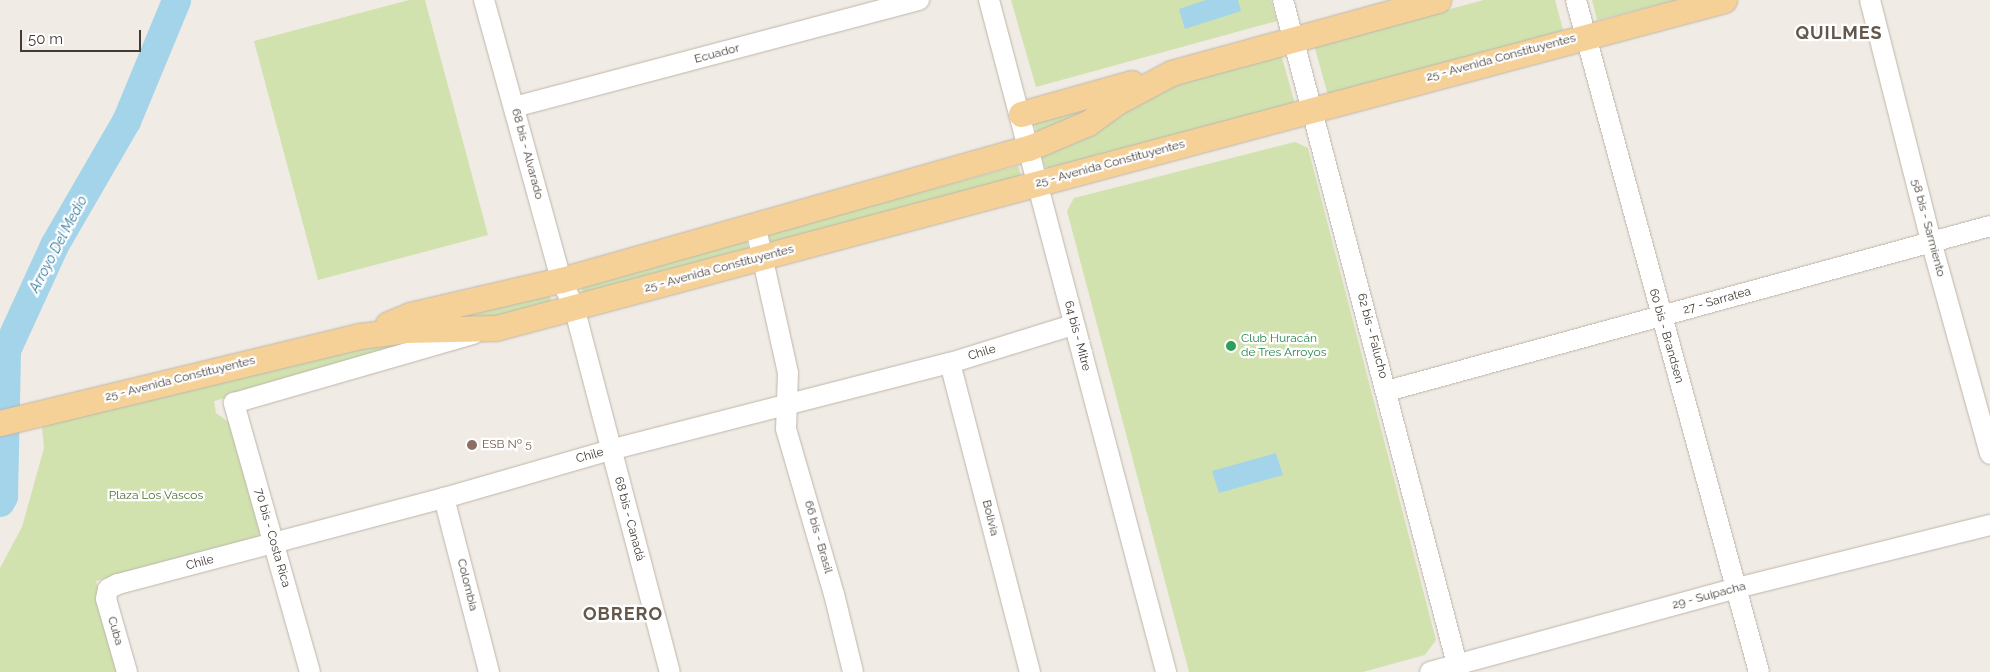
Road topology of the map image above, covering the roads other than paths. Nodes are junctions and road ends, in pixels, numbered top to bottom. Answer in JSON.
{"nodes":[{"id":1,"x":484,"y":0,"type":"edge"},
{"id":2,"x":919,"y":0,"type":"edge"},
{"id":3,"x":989,"y":0,"type":"edge"},
{"id":4,"x":1283,"y":0,"type":"edge"},
{"id":5,"x":1438,"y":0,"type":"edge"},
{"id":6,"x":1576,"y":0,"type":"edge"},
{"id":7,"x":1724,"y":0,"type":"edge"},
{"id":8,"x":1870,"y":0,"type":"edge"},
{"id":9,"x":1585,"y":35,"type":"junction"},
{"id":10,"x":1294,"y":40,"type":"junction"},
{"id":11,"x":1171,"y":73,"type":"junction"},
{"id":12,"x":514,"y":107,"type":"junction"},
{"id":13,"x":1312,"y":110,"type":"junction"},
{"id":14,"x":1021,"y":114,"type":"junction"},
{"id":15,"x":1029,"y":148,"type":"junction"},
{"id":16,"x":1038,"y":183,"type":"junction"},
{"id":17,"x":755,"y":224,"type":"junction"},
{"id":18,"x":1990,"y":226,"type":"edge"},
{"id":19,"x":1931,"y":241,"type":"junction"},
{"id":20,"x":763,"y":257,"type":"junction"},
{"id":21,"x":561,"y":280,"type":"junction"},
{"id":22,"x":574,"y":307,"type":"junction"},
{"id":23,"x":1661,"y":317,"type":"junction"},
{"id":24,"x":1073,"y":324,"type":"junction"},
{"id":25,"x":496,"y":328,"type":"junction"},
{"id":26,"x":360,"y":336,"type":"junction"},
{"id":27,"x":950,"y":363,"type":"junction"},
{"id":28,"x":1387,"y":391,"type":"junction"},
{"id":29,"x":234,"y":403,"type":"joint"},
{"id":30,"x":789,"y":403,"type":"junction"},
{"id":31,"x":0,"y":423,"type":"edge"},
{"id":32,"x":610,"y":450,"type":"junction"},
{"id":33,"x":1990,"y":454,"type":"edge"},
{"id":34,"x":444,"y":498,"type":"junction"},
{"id":35,"x":1990,"y":525,"type":"edge"},
{"id":36,"x":273,"y":542,"type":"junction"},
{"id":37,"x":1737,"y":588,"type":"junction"},
{"id":38,"x":108,"y":589,"type":"joint"},
{"id":39,"x":1458,"y":668,"type":"edge"},
{"id":40,"x":127,"y":672,"type":"edge"},
{"id":41,"x":310,"y":672,"type":"edge"},
{"id":42,"x":489,"y":672,"type":"edge"},
{"id":43,"x":670,"y":672,"type":"edge"},
{"id":44,"x":853,"y":672,"type":"edge"},
{"id":45,"x":1030,"y":672,"type":"edge"},
{"id":46,"x":1166,"y":672,"type":"edge"},
{"id":47,"x":1430,"y":672,"type":"edge"},
{"id":48,"x":1759,"y":672,"type":"edge"}],
"edges":[{"from":1,"to":12,"type":"street","name":"68 bis - Alvarado"},
{"from":2,"to":12,"type":"street","name":"Ecuador"},
{"from":3,"to":14,"type":"street","name":"64 bis - Mitre"},
{"from":4,"to":10,"type":"street","name":"62 bis - Falucho"},
{"from":5,"to":10,"type":"main road","name":"25 - Avenida Constituyentes"},
{"from":6,"to":9,"type":"street","name":"60 bis - Brandsen"},
{"from":7,"to":9,"type":"main road","name":"25 - Avenida Constituyentes"},
{"from":8,"to":19,"type":"street","name":"58 bis - Sarmiento"},
{"from":9,"to":13,"type":"main road","name":"25 - Avenida Constituyentes"},
{"from":9,"to":23,"type":"street","name":"60 bis - Brandsen"},
{"from":10,"to":11,"type":"main road","name":"25 - Avenida Constituyentes"},
{"from":10,"to":13,"type":"street","name":"62 bis - Falucho"},
{"from":11,"to":14,"type":"main road"},
{"from":11,"to":15,"type":"main road","name":"25 - Avenida Constituyentes"},
{"from":12,"to":21,"type":"street","name":"68 bis - Alvarado"},
{"from":13,"to":16,"type":"main road","name":"25 - Avenida Constituyentes"},
{"from":13,"to":28,"type":"street","name":"62 bis - Falucho"},
{"from":14,"to":15,"type":"street","name":"64 bis - Mitre"},
{"from":15,"to":16,"type":"street","name":"64 bis - Mitre"},
{"from":15,"to":17,"type":"main road","name":"25 - Avenida Constituyentes"},
{"from":16,"to":20,"type":"main road","name":"25 - Avenida Constituyentes"},
{"from":16,"to":24,"type":"street","name":"64 bis - Mitre"},
{"from":17,"to":20,"type":"street","name":"66 bis - Brasil"},
{"from":17,"to":21,"type":"main road","name":"25 - Avenida Constituyentes"},
{"from":18,"to":19,"type":"street","name":"27 - Sarratea"},
{"from":19,"to":23,"type":"street","name":"27 - Sarratea"},
{"from":19,"to":33,"type":"street","name":"58 bis - Sarmiento"},
{"from":20,"to":22,"type":"main road","name":"25 - Avenida Constituyentes"},
{"from":20,"to":30,"type":"street","name":"66 bis - Brasil"},
{"from":21,"to":22,"type":"street","name":"68 bis - Alvarado"},
{"from":21,"to":26,"type":"main road","name":"25 - Avenida Constituyentes"},
{"from":22,"to":25,"type":"main road","name":"25 - Avenida Constituyentes"},
{"from":22,"to":32,"type":"street","name":"68 bis - Canadá"},
{"from":23,"to":28,"type":"street","name":"27 - Sarratea"},
{"from":23,"to":37,"type":"street","name":"60 bis - Brandsen"},
{"from":24,"to":27,"type":"street","name":"Chile"},
{"from":24,"to":46,"type":"street","name":"64 bis - Mitre"},
{"from":25,"to":26,"type":"main road","name":"25 - Avenida Constituyentes"},
{"from":25,"to":29,"type":"street","name":"25 - Avenida Constituyentes"},
{"from":26,"to":31,"type":"main road","name":"25 - Avenida Constituyentes"},
{"from":27,"to":30,"type":"street","name":"Chile"},
{"from":27,"to":45,"type":"street","name":"Bolivia"},
{"from":28,"to":39,"type":"street","name":"62 bis - Falucho"},
{"from":29,"to":36,"type":"street","name":"70 bis - Costa Rica"},
{"from":30,"to":32,"type":"street","name":"Chile"},
{"from":30,"to":44,"type":"street","name":"66 bis - Brasil"},
{"from":32,"to":34,"type":"street","name":"Chile"},
{"from":32,"to":43,"type":"street","name":"68 bis - Canadá"},
{"from":34,"to":36,"type":"street","name":"Chile"},
{"from":34,"to":42,"type":"street","name":"Colombia"},
{"from":35,"to":37,"type":"street","name":"29 - Suipacha"},
{"from":36,"to":38,"type":"street","name":"Chile"},
{"from":36,"to":41,"type":"street","name":"70 bis - Costa Rica"},
{"from":37,"to":39,"type":"street","name":"29 - Suipacha"},
{"from":37,"to":48,"type":"street","name":"60 bis - Brandsen"},
{"from":38,"to":40,"type":"street","name":"Cuba"},
{"from":39,"to":47,"type":"street","name":"29 - Suipacha"}]}
